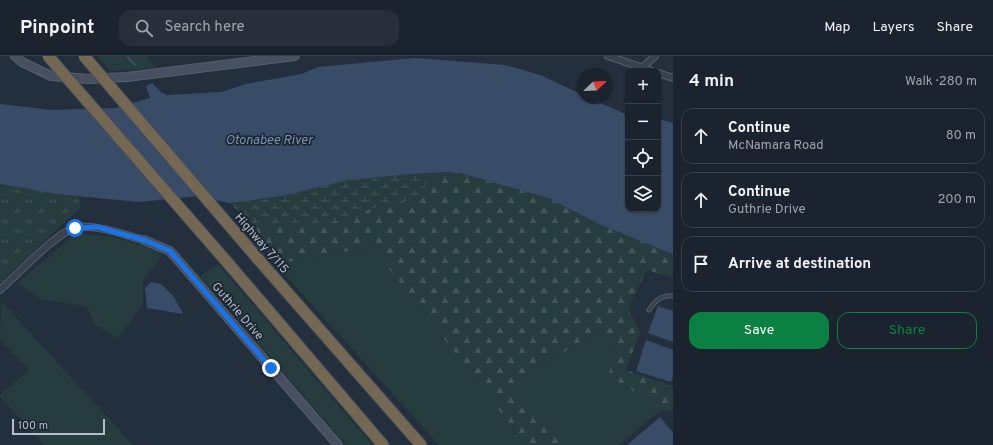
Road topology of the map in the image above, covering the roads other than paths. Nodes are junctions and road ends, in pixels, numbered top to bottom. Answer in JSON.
{"nodes":[{"id":1,"x":15,"y":56,"type":"edge"},
{"id":2,"x":48,"y":56,"type":"edge"},
{"id":3,"x":84,"y":56,"type":"edge"},
{"id":4,"x":295,"y":56,"type":"edge"},
{"id":5,"x":608,"y":56,"type":"edge"},
{"id":6,"x":655,"y":56,"type":"edge"},
{"id":7,"x":273,"y":60,"type":"edge"},
{"id":8,"x":642,"y":68,"type":"joint"},
{"id":9,"x":661,"y":74,"type":"edge"},
{"id":10,"x":673,"y":78,"type":"edge"},
{"id":11,"x":144,"y":240,"type":"joint"},
{"id":12,"x":0,"y":290,"type":"edge"},
{"id":13,"x":673,"y":296,"type":"edge"},
{"id":14,"x":649,"y":310,"type":"dead end"},
{"id":15,"x":338,"y":445,"type":"edge"},
{"id":16,"x":383,"y":445,"type":"edge"},
{"id":17,"x":421,"y":445,"type":"edge"}],
"edges":[{"from":1,"to":7,"type":"street"},
{"from":2,"to":16,"type":"highway","bridge":true},
{"from":3,"to":17,"type":"highway","name":"Highway 7/115","bridge":true},
{"from":4,"to":7,"type":"street"},
{"from":5,"to":8,"type":"street"},
{"from":6,"to":8,"type":"street"},
{"from":9,"to":10,"type":"street"},
{"from":11,"to":12,"type":"street"},
{"from":11,"to":15,"type":"street","name":"Guthrie Drive"},
{"from":13,"to":14,"type":"lane"}]}
